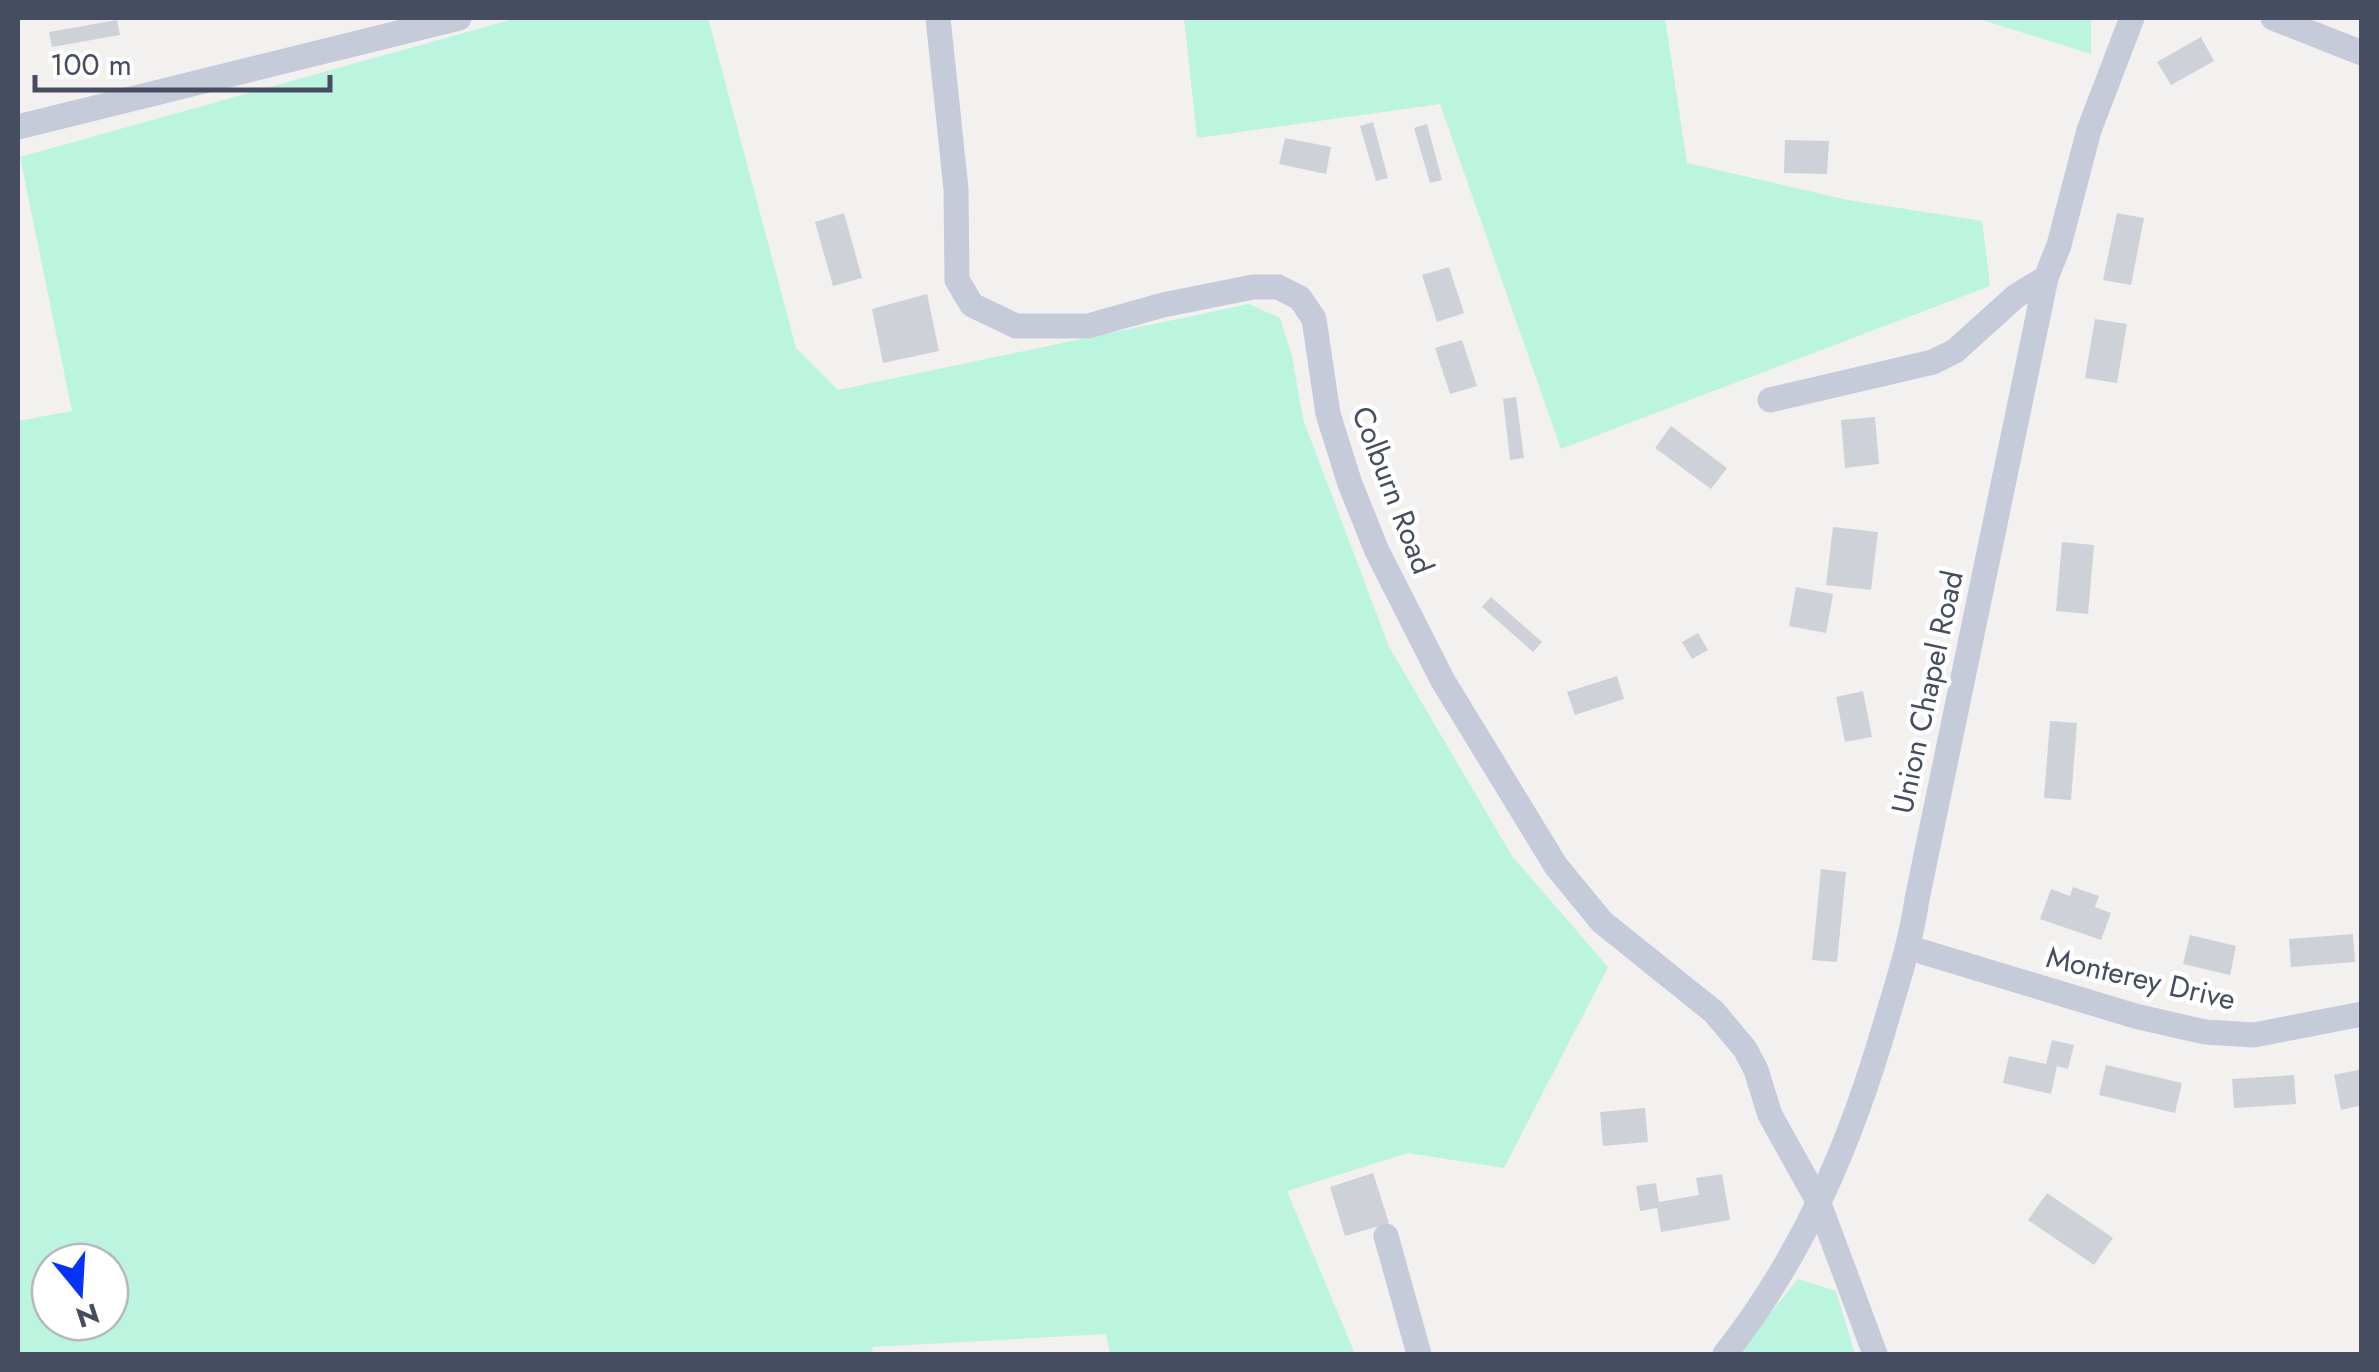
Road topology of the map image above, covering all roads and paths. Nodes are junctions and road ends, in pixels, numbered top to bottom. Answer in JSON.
{"nodes":[{"id":1,"x":459,"y":18,"type":"edge"},
{"id":2,"x":938,"y":18,"type":"edge"},
{"id":3,"x":2132,"y":18,"type":"edge"},
{"id":4,"x":2272,"y":18,"type":"edge"},
{"id":5,"x":2362,"y":53,"type":"edge"},
{"id":6,"x":18,"y":127,"type":"edge"},
{"id":7,"x":2046,"y":278,"type":"junction"},
{"id":8,"x":1770,"y":400,"type":"dead end"},
{"id":9,"x":1910,"y":948,"type":"junction"},
{"id":10,"x":2362,"y":1014,"type":"edge"},
{"id":11,"x":1818,"y":1202,"type":"junction"},
{"id":12,"x":1386,"y":1236,"type":"dead end"},
{"id":13,"x":1418,"y":1354,"type":"edge"},
{"id":14,"x":1726,"y":1354,"type":"edge"},
{"id":15,"x":1875,"y":1354,"type":"edge"}],
"edges":[{"from":1,"to":6,"type":"street"},
{"from":2,"to":11,"type":"street","name":"Colburn Road"},
{"from":3,"to":7,"type":"street","name":"Union Chapel Road"},
{"from":4,"to":5,"type":"street"},
{"from":7,"to":8,"type":"street"},
{"from":7,"to":9,"type":"street","name":"Union Chapel Road"},
{"from":9,"to":10,"type":"street","name":"Monterey Drive"},
{"from":9,"to":11,"type":"street","name":"Union Chapel Road"},
{"from":11,"to":14,"type":"street","name":"Union Chapel Road"},
{"from":11,"to":15,"type":"street","name":"Colburn Road"},
{"from":12,"to":13,"type":"street"}]}
